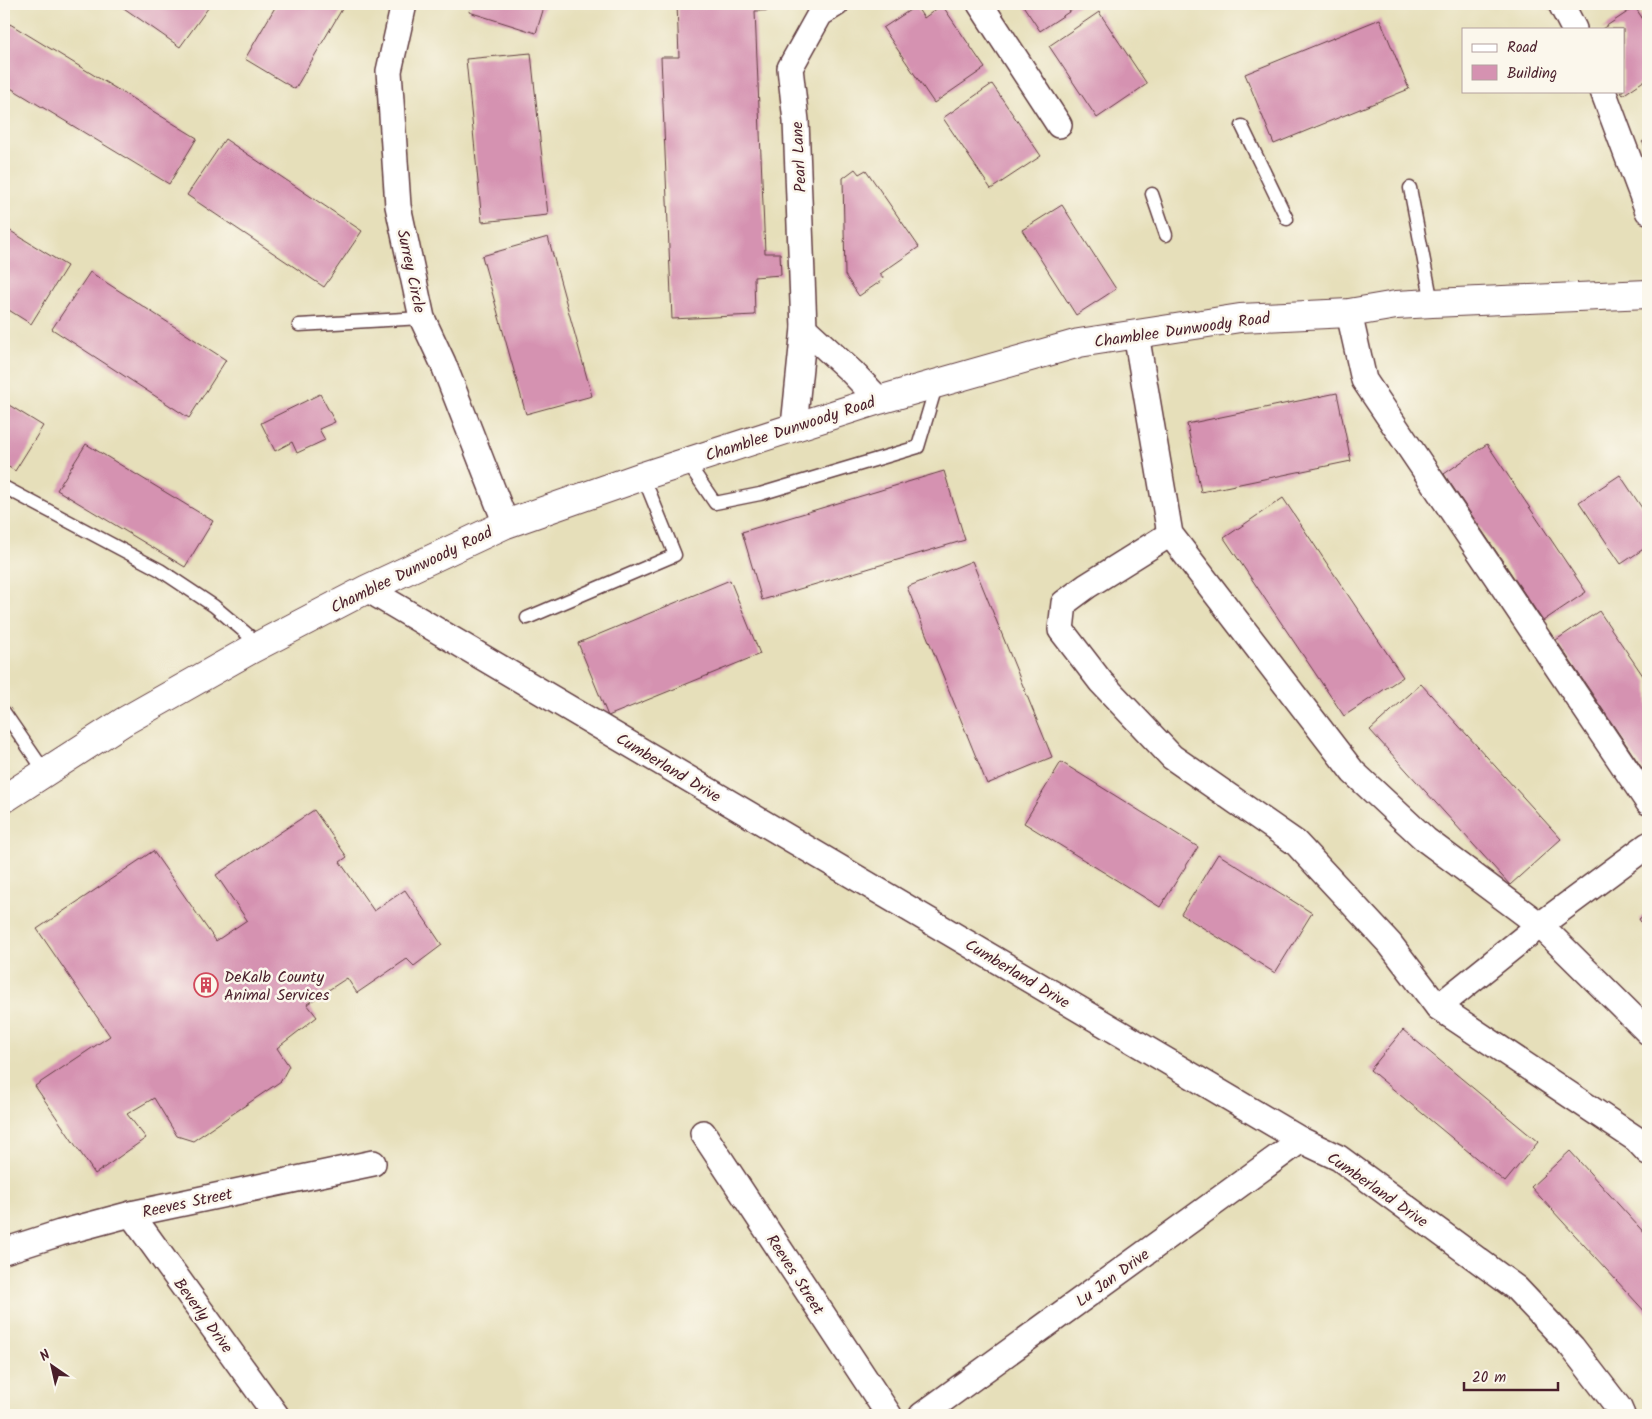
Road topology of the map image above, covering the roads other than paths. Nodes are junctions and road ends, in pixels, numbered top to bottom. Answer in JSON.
{"nodes":[{"id":1,"x":404,"y":4,"type":"edge"},
{"id":2,"x":836,"y":4,"type":"edge"},
{"id":3,"x":980,"y":4,"type":"edge"},
{"id":4,"x":1561,"y":4,"type":"edge"},
{"id":5,"x":1573,"y":28,"type":"edge"},
{"id":6,"x":1603,"y":92,"type":"edge"},
{"id":7,"x":1059,"y":124,"type":"dead end"},
{"id":8,"x":1242,"y":126,"type":"dead end"},
{"id":9,"x":1410,"y":188,"type":"dead end"},
{"id":10,"x":1152,"y":194,"type":"dead end"},
{"id":11,"x":1648,"y":210,"type":"edge"},
{"id":12,"x":1287,"y":219,"type":"dead end"},
{"id":13,"x":1166,"y":235,"type":"dead end"},
{"id":14,"x":1648,"y":294,"type":"edge"},
{"id":15,"x":1432,"y":303,"type":"junction"},
{"id":16,"x":1349,"y":313,"type":"junction"},
{"id":17,"x":422,"y":318,"type":"junction"},
{"id":18,"x":298,"y":325,"type":"dead end"},
{"id":19,"x":804,"y":328,"type":"junction"},
{"id":20,"x":1136,"y":334,"type":"junction"},
{"id":21,"x":938,"y":382,"type":"junction"},
{"id":22,"x":879,"y":400,"type":"junction"},
{"id":23,"x":794,"y":426,"type":"junction"},
{"id":24,"x":687,"y":462,"type":"junction"},
{"id":25,"x":643,"y":476,"type":"junction"},
{"id":26,"x":4,"y":487,"type":"edge"},
{"id":27,"x":506,"y":524,"type":"junction"},
{"id":28,"x":1163,"y":538,"type":"junction"},
{"id":29,"x":367,"y":589,"type":"junction"},
{"id":30,"x":527,"y":618,"type":"dead end"},
{"id":31,"x":260,"y":645,"type":"junction"},
{"id":32,"x":4,"y":712,"type":"edge"},
{"id":33,"x":45,"y":772,"type":"junction"},
{"id":34,"x":4,"y":799,"type":"edge"},
{"id":35,"x":1648,"y":802,"type":"edge"},
{"id":36,"x":1648,"y":845,"type":"edge"},
{"id":37,"x":1540,"y":925,"type":"junction"},
{"id":38,"x":1438,"y":1007,"type":"junction"},
{"id":39,"x":1648,"y":1032,"type":"edge"},
{"id":40,"x":703,"y":1132,"type":"dead end"},
{"id":41,"x":1301,"y":1140,"type":"junction"},
{"id":42,"x":1648,"y":1152,"type":"edge"},
{"id":43,"x":373,"y":1163,"type":"dead end"},
{"id":44,"x":131,"y":1214,"type":"junction"},
{"id":45,"x":4,"y":1251,"type":"edge"},
{"id":46,"x":276,"y":1415,"type":"edge"},
{"id":47,"x":889,"y":1415,"type":"edge"},
{"id":48,"x":922,"y":1415,"type":"edge"},
{"id":49,"x":1622,"y":1415,"type":"edge"}],
"edges":[{"from":1,"to":17,"type":"street","name":"Surrey Circle"},
{"from":2,"to":19,"type":"street","name":"Pearl Lane"},
{"from":3,"to":7,"type":"street"},
{"from":4,"to":5,"type":"street"},
{"from":6,"to":11,"type":"street"},
{"from":8,"to":12,"type":"lane"},
{"from":9,"to":15,"type":"lane"},
{"from":10,"to":13,"type":"lane"},
{"from":14,"to":15,"type":"street","name":"Chamblee Dunwoody Road"},
{"from":15,"to":16,"type":"street","name":"Chamblee Dunwoody Road"},
{"from":16,"to":20,"type":"street","name":"Chamblee Dunwoody Road"},
{"from":16,"to":35,"type":"street"},
{"from":17,"to":18,"type":"lane"},
{"from":17,"to":27,"type":"street","name":"Surrey Circle"},
{"from":19,"to":22,"type":"street"},
{"from":19,"to":23,"type":"street","name":"Pearl Lane"},
{"from":20,"to":21,"type":"street","name":"Chamblee Dunwoody Road"},
{"from":20,"to":28,"type":"street"},
{"from":21,"to":22,"type":"street","name":"Chamblee Dunwoody Road"},
{"from":21,"to":24,"type":"lane"},
{"from":22,"to":23,"type":"street","name":"Chamblee Dunwoody Road"},
{"from":23,"to":24,"type":"street","name":"Chamblee Dunwoody Road"},
{"from":24,"to":25,"type":"street","name":"Chamblee Dunwoody Road"},
{"from":25,"to":27,"type":"street","name":"Chamblee Dunwoody Road"},
{"from":25,"to":30,"type":"lane"},
{"from":26,"to":31,"type":"lane"},
{"from":27,"to":29,"type":"street","name":"Chamblee Dunwoody Road"},
{"from":28,"to":37,"type":"street"},
{"from":28,"to":38,"type":"street"},
{"from":29,"to":31,"type":"street","name":"Chamblee Dunwoody Road"},
{"from":29,"to":41,"type":"street","name":"Cumberland Drive"},
{"from":31,"to":33,"type":"street","name":"Chamblee Dunwoody Road"},
{"from":32,"to":33,"type":"lane"},
{"from":33,"to":34,"type":"street","name":"Chamblee Dunwoody Road"},
{"from":36,"to":37,"type":"street"},
{"from":37,"to":38,"type":"street"},
{"from":37,"to":39,"type":"street"},
{"from":38,"to":42,"type":"street"},
{"from":40,"to":47,"type":"street","name":"Reeves Street"},
{"from":41,"to":48,"type":"street","name":"Lu Jan Drive"},
{"from":41,"to":49,"type":"street","name":"Cumberland Drive"},
{"from":43,"to":44,"type":"street","name":"Reeves Street"},
{"from":44,"to":45,"type":"street","name":"Reeves Street"},
{"from":44,"to":46,"type":"street","name":"Beverly Drive"}]}
